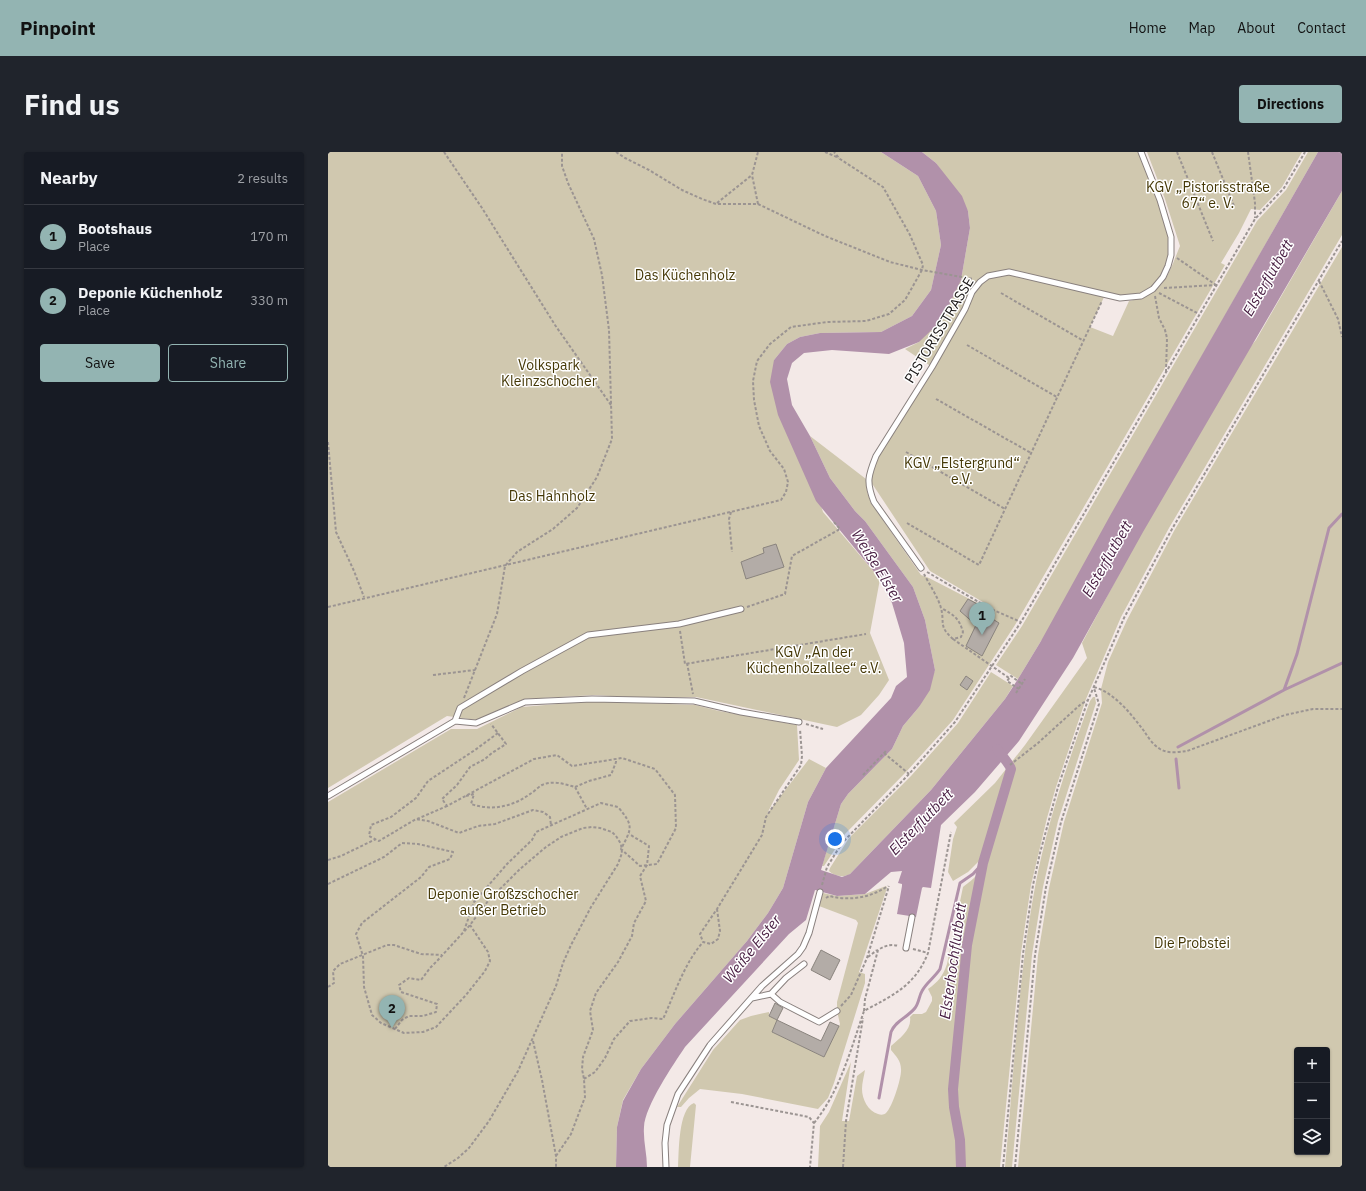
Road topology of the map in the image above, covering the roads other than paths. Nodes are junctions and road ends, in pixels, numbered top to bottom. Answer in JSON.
{"nodes":[{"id":1,"x":1142,"y":152,"type":"edge"},
{"id":2,"x":921,"y":568,"type":"road end"},
{"id":3,"x":741,"y":609,"type":"road end"},
{"id":4,"x":455,"y":721,"type":"junction"},
{"id":5,"x":800,"y":722,"type":"road end"},
{"id":6,"x":328,"y":796,"type":"edge"},
{"id":7,"x":820,"y":892,"type":"road end"},
{"id":8,"x":912,"y":917,"type":"dead end"},
{"id":9,"x":906,"y":948,"type":"road end"},
{"id":10,"x":804,"y":964,"type":"dead end"},
{"id":11,"x":771,"y":994,"type":"junction"},
{"id":12,"x":752,"y":998,"type":"junction"},
{"id":13,"x":836,"y":1011,"type":"road end"},
{"id":14,"x":666,"y":1167,"type":"edge"}],
"edges":[{"from":1,"to":2,"type":"lane","name":"PISTORISSTRASSE"},
{"from":3,"to":4,"type":"lane"},
{"from":4,"to":5,"type":"lane"},
{"from":4,"to":6,"type":"lane"},
{"from":7,"to":12,"type":"lane"},
{"from":8,"to":9,"type":"lane"},
{"from":10,"to":11,"type":"lane"},
{"from":11,"to":12,"type":"lane"},
{"from":11,"to":13,"type":"lane"},
{"from":12,"to":14,"type":"lane"}]}
